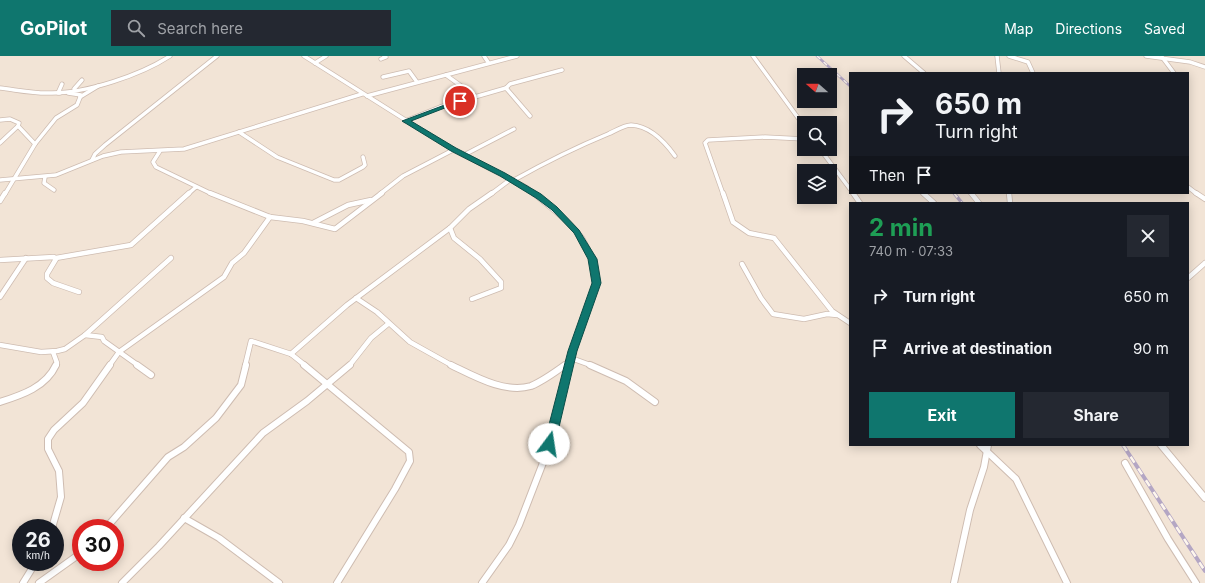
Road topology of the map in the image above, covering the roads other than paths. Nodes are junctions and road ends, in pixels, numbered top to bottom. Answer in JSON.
{"nodes":[{"id":1,"x":170,"y":56,"type":"edge"},
{"id":2,"x":218,"y":56,"type":"edge"},
{"id":3,"x":304,"y":56,"type":"edge"},
{"id":4,"x":326,"y":56,"type":"edge"},
{"id":5,"x":484,"y":56,"type":"edge"},
{"id":6,"x":517,"y":56,"type":"edge"},
{"id":7,"x":753,"y":56,"type":"edge"},
{"id":8,"x":904,"y":56,"type":"edge"},
{"id":9,"x":997,"y":56,"type":"edge"},
{"id":10,"x":1009,"y":56,"type":"edge"},
{"id":11,"x":1146,"y":56,"type":"edge"},
{"id":12,"x":1162,"y":57,"type":"edge"},
{"id":13,"x":488,"y":62,"type":"junction"},
{"id":14,"x":314,"y":63,"type":"junction"},
{"id":15,"x":1205,"y":67,"type":"edge"},
{"id":16,"x":562,"y":70,"type":"dead end"},
{"id":17,"x":923,"y":72,"type":"edge"},
{"id":18,"x":999,"y":72,"type":"edge"},
{"id":19,"x":1033,"y":72,"type":"edge"},
{"id":20,"x":1173,"y":72,"type":"edge"},
{"id":21,"x":446,"y":75,"type":"junction"},
{"id":22,"x":382,"y":76,"type":"dead end"},
{"id":23,"x":82,"y":80,"type":"dead end"},
{"id":24,"x":417,"y":82,"type":"junction"},
{"id":25,"x":62,"y":84,"type":"dead end"},
{"id":26,"x":100,"y":84,"type":"junction"},
{"id":27,"x":0,"y":88,"type":"edge"},
{"id":28,"x":506,"y":88,"type":"junction"},
{"id":29,"x":74,"y":89,"type":"junction"},
{"id":30,"x":58,"y":93,"type":"junction"},
{"id":31,"x":364,"y":95,"type":"junction"},
{"id":32,"x":475,"y":96,"type":"junction"},
{"id":33,"x":80,"y":97,"type":"junction"},
{"id":34,"x":530,"y":116,"type":"dead end"},
{"id":35,"x":797,"y":116,"type":"edge"},
{"id":36,"x":0,"y":120,"type":"edge"},
{"id":37,"x":405,"y":121,"type":"junction"},
{"id":38,"x":18,"y":126,"type":"junction"},
{"id":39,"x":514,"y":129,"type":"dead end"},
{"id":40,"x":239,"y":132,"type":"junction"},
{"id":41,"x":797,"y":139,"type":"edge"},
{"id":42,"x":0,"y":143,"type":"edge"},
{"id":43,"x":35,"y":144,"type":"junction"},
{"id":44,"x":453,"y":150,"type":"junction"},
{"id":45,"x":160,"y":151,"type":"junction"},
{"id":46,"x":464,"y":155,"type":"junction"},
{"id":47,"x":675,"y":156,"type":"dead end"},
{"id":48,"x":825,"y":156,"type":"edge"},
{"id":49,"x":362,"y":157,"type":"dead end"},
{"id":50,"x":92,"y":160,"type":"junction"},
{"id":51,"x":45,"y":177,"type":"junction"},
{"id":52,"x":14,"y":179,"type":"junction"},
{"id":53,"x":0,"y":180,"type":"edge"},
{"id":54,"x":512,"y":180,"type":"junction"},
{"id":55,"x":196,"y":187,"type":"junction"},
{"id":56,"x":849,"y":188,"type":"edge"},
{"id":57,"x":1189,"y":188,"type":"edge"},
{"id":58,"x":54,"y":190,"type":"dead end"},
{"id":59,"x":925,"y":194,"type":"edge"},
{"id":60,"x":972,"y":194,"type":"edge"},
{"id":61,"x":1205,"y":199,"type":"edge"},
{"id":62,"x":372,"y":200,"type":"junction"},
{"id":63,"x":0,"y":201,"type":"edge"},
{"id":64,"x":933,"y":202,"type":"edge"},
{"id":65,"x":978,"y":202,"type":"edge"},
{"id":66,"x":270,"y":217,"type":"junction"},
{"id":67,"x":313,"y":223,"type":"junction"},
{"id":68,"x":450,"y":228,"type":"junction"},
{"id":69,"x":26,"y":258,"type":"junction"},
{"id":70,"x":56,"y":258,"type":"junction"},
{"id":71,"x":171,"y":258,"type":"dead end"},
{"id":72,"x":0,"y":260,"type":"edge"},
{"id":73,"x":1205,"y":263,"type":"edge"},
{"id":74,"x":742,"y":264,"type":"dead end"},
{"id":75,"x":1189,"y":277,"type":"edge"},
{"id":76,"x":79,"y":292,"type":"dead end"},
{"id":77,"x":0,"y":297,"type":"edge"},
{"id":78,"x":356,"y":298,"type":"junction"},
{"id":79,"x":472,"y":299,"type":"dead end"},
{"id":80,"x":837,"y":315,"type":"junction"},
{"id":81,"x":849,"y":322,"type":"edge"},
{"id":82,"x":388,"y":324,"type":"junction"},
{"id":83,"x":85,"y":335,"type":"junction"},
{"id":84,"x":0,"y":345,"type":"edge"},
{"id":85,"x":53,"y":352,"type":"junction"},
{"id":86,"x":119,"y":352,"type":"junction"},
{"id":87,"x":290,"y":354,"type":"junction"},
{"id":88,"x":570,"y":360,"type":"junction"},
{"id":89,"x":151,"y":375,"type":"dead end"},
{"id":90,"x":327,"y":384,"type":"junction"},
{"id":91,"x":0,"y":402,"type":"edge"},
{"id":92,"x":655,"y":402,"type":"dead end"},
{"id":93,"x":1162,"y":446,"type":"edge"},
{"id":94,"x":988,"y":448,"type":"edge"},
{"id":95,"x":1125,"y":463,"type":"dead end"},
{"id":96,"x":1205,"y":498,"type":"edge"},
{"id":97,"x":184,"y":518,"type":"junction"},
{"id":98,"x":55,"y":519,"type":"edge"},
{"id":99,"x":114,"y":519,"type":"edge"},
{"id":100,"x":72,"y":560,"type":"edge"},
{"id":101,"x":30,"y":571,"type":"edge"},
{"id":102,"x":23,"y":583,"type":"edge"},
{"id":103,"x":40,"y":583,"type":"edge"},
{"id":104,"x":122,"y":583,"type":"edge"},
{"id":105,"x":279,"y":583,"type":"edge"},
{"id":106,"x":337,"y":583,"type":"edge"},
{"id":107,"x":482,"y":583,"type":"edge"},
{"id":108,"x":954,"y":583,"type":"edge"},
{"id":109,"x":1067,"y":583,"type":"edge"},
{"id":110,"x":1196,"y":583,"type":"edge"}],
"edges":[{"from":1,"to":26,"type":"street"},
{"from":2,"to":50,"type":"street"},
{"from":3,"to":14,"type":"street"},
{"from":4,"to":14,"type":"street"},
{"from":5,"to":13,"type":"street"},
{"from":6,"to":13,"type":"street"},
{"from":7,"to":35,"type":"street"},
{"from":8,"to":17,"type":"street"},
{"from":9,"to":18,"type":"street"},
{"from":10,"to":19,"type":"street"},
{"from":11,"to":12,"type":"street"},
{"from":12,"to":15,"type":"street"},
{"from":12,"to":20,"type":"street"},
{"from":13,"to":21,"type":"street"},
{"from":14,"to":31,"type":"street"},
{"from":16,"to":28,"type":"street"},
{"from":21,"to":24,"type":"street"},
{"from":21,"to":32,"type":"street"},
{"from":22,"to":24,"type":"street"},
{"from":23,"to":29,"type":"street"},
{"from":24,"to":31,"type":"street"},
{"from":25,"to":30,"type":"street"},
{"from":26,"to":29,"type":"street"},
{"from":26,"to":33,"type":"street"},
{"from":27,"to":30,"type":"street"},
{"from":28,"to":32,"type":"street"},
{"from":28,"to":34,"type":"street"},
{"from":29,"to":30,"type":"street"},
{"from":30,"to":33,"type":"street"},
{"from":31,"to":37,"type":"street"},
{"from":31,"to":40,"type":"street"},
{"from":32,"to":37,"type":"street"},
{"from":33,"to":43,"type":"street"},
{"from":36,"to":38,"type":"street"},
{"from":37,"to":44,"type":"street"},
{"from":38,"to":42,"type":"street"},
{"from":38,"to":43,"type":"street"},
{"from":39,"to":46,"type":"street"},
{"from":40,"to":45,"type":"street"},
{"from":40,"to":49,"type":"street"},
{"from":41,"to":80,"type":"street"},
{"from":43,"to":52,"type":"street"},
{"from":44,"to":46,"type":"street"},
{"from":44,"to":62,"type":"street"},
{"from":45,"to":50,"type":"street"},
{"from":45,"to":55,"type":"street"},
{"from":46,"to":54,"type":"street"},
{"from":47,"to":54,"type":"street"},
{"from":48,"to":56,"type":"street"},
{"from":50,"to":51,"type":"street"},
{"from":51,"to":52,"type":"street"},
{"from":51,"to":58,"type":"street"},
{"from":52,"to":53,"type":"street"},
{"from":52,"to":63,"type":"street"},
{"from":54,"to":68,"type":"street"},
{"from":54,"to":88,"type":"street"},
{"from":55,"to":66,"type":"street"},
{"from":55,"to":70,"type":"street"},
{"from":57,"to":61,"type":"street"},
{"from":59,"to":64,"type":"street"},
{"from":60,"to":65,"type":"street"},
{"from":62,"to":67,"type":"street"},
{"from":62,"to":67,"type":"street"},
{"from":66,"to":67,"type":"street"},
{"from":66,"to":86,"type":"street"},
{"from":68,"to":78,"type":"street"},
{"from":68,"to":79,"type":"street"},
{"from":69,"to":70,"type":"street"},
{"from":69,"to":72,"type":"street"},
{"from":69,"to":77,"type":"street"},
{"from":70,"to":76,"type":"street"},
{"from":71,"to":83,"type":"street"},
{"from":73,"to":75,"type":"street"},
{"from":74,"to":80,"type":"street"},
{"from":78,"to":82,"type":"street"},
{"from":78,"to":87,"type":"street"},
{"from":80,"to":81,"type":"street"},
{"from":82,"to":88,"type":"street"},
{"from":82,"to":90,"type":"street"},
{"from":83,"to":85,"type":"street"},
{"from":83,"to":86,"type":"street"},
{"from":84,"to":85,"type":"street"},
{"from":85,"to":91,"type":"street"},
{"from":86,"to":89,"type":"street"},
{"from":86,"to":98,"type":"street"},
{"from":87,"to":90,"type":"street"},
{"from":87,"to":99,"type":"street"},
{"from":88,"to":92,"type":"street"},
{"from":88,"to":107,"type":"street"},
{"from":90,"to":97,"type":"street"},
{"from":90,"to":106,"type":"street"},
{"from":93,"to":96,"type":"street"},
{"from":94,"to":108,"type":"street"},
{"from":94,"to":109,"type":"street"},
{"from":95,"to":110,"type":"street"},
{"from":97,"to":104,"type":"street"},
{"from":97,"to":105,"type":"street"},
{"from":100,"to":103,"type":"street"},
{"from":101,"to":102,"type":"street"}]}
